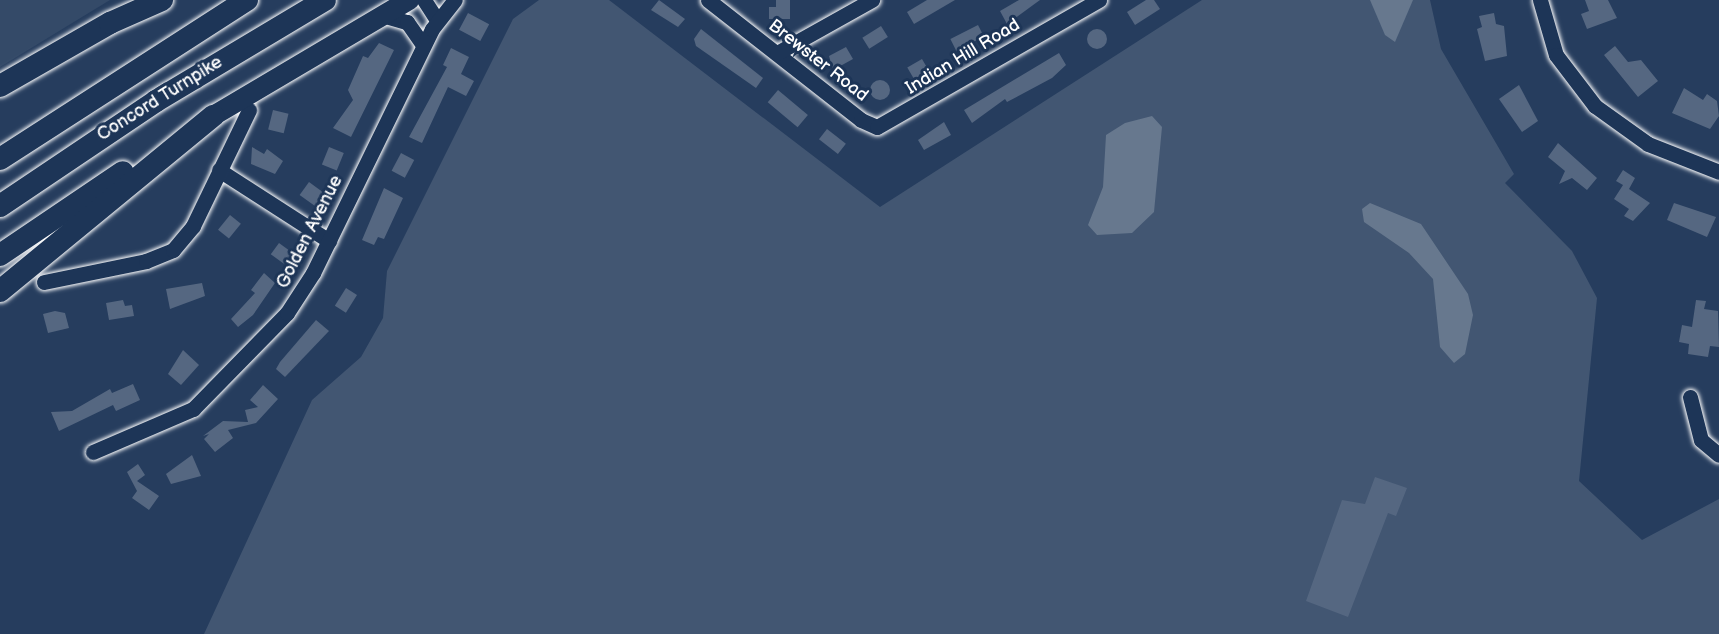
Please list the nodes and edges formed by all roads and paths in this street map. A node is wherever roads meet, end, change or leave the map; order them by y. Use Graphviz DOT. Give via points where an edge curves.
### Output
graph roads {
  1 [pos="146,0"];
  2 [pos="162,0"];
  3 [pos="247,0"];
  4 [pos="325,0"];
  5 [pos="409,0"];
  6 [pos="424,0"];
  7 [pos="455,0"];
  8 [pos="708,0"];
  9 [pos="872,0"];
  10 [pos="1099,0"];
  11 [pos="1540,0"];
  12 [pos="382,15"];
  13 [pos="437,20"];
  14 [pos="110,23"];
  15 [pos="423,45"];
  16 [pos="777,53"];
  17 [pos="0,86"];
  18 [pos="249,110"];
  19 [pos="213,116"];
  20 [pos="877,127"];
  21 [pos="0,159"];
  22 [pos="219,170"];
  23 [pos="1719,172"];
  24 [pos="0,206"];
  25 [pos="329,241"];
  26 [pos="0,255"];
  27 [pos="44,282"];
  28 [pos="0,291"];
  29 [pos="1690,397"];
  30 [pos="93,452"];
  31 [pos="1719,455"];
  1 -- 14 [label="main road"];
  2 -- 14 [label="highway"];
  3 -- 21 [label="highway"];
  4 -- 24 [label="highway, Concord Turnpike" via="183,84"];
  5 -- 12 [label="main road"];
  6 -- 13 [label="street"];
  7 -- 13 [label="street"];
  8 -- 16 [label="street, Brewster Road"];
  9 -- 16 [label="street"];
  10 -- 20 [label="street, Indian Hill Road"];
  11 -- 23 [label="street" via="1556,55 1595,106 1648,144"];
  12 -- 15 [label="street" via="403,19"];
  12 -- 19 [label="main road"];
  13 -- 15 [label="street, Golden Avenue"];
  14 -- 17 [label="highway"];
  15 -- 25 [label="street, Golden Avenue"];
  16 -- 20 [label="street, Brewster Road"];
  18 -- 22 [label="street"];
  19 -- 26 [label="highway"];
  19 -- 28 [label="highway"];
  22 -- 25 [label="street"];
  22 -- 27 [label="street" via="186,237 163,255"];
  25 -- 30 [label="street, Golden Avenue" via="294,304 200,404"];
  29 -- 31 [label="street" via="1701,440"];
}
